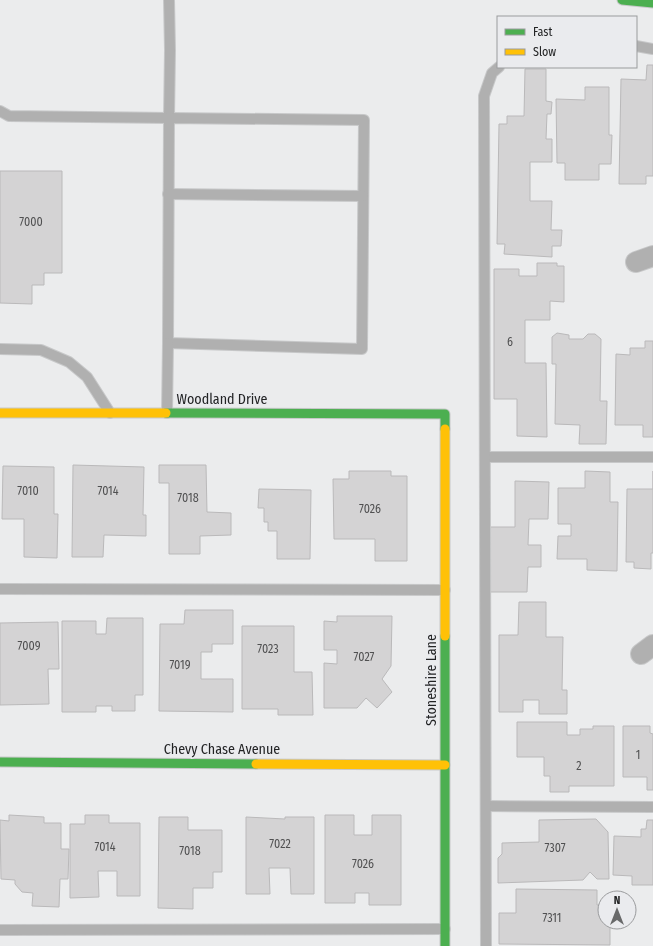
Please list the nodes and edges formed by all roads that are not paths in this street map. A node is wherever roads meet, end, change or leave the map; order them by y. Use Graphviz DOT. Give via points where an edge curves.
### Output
graph roads {
  1 [pos="169,0"];
  2 [pos="622,0"];
  3 [pos="653,3"];
  4 [pos="637,46"];
  5 [pos="653,49"];
  6 [pos="498,68"];
  7 [pos="0,111"];
  8 [pos="168,118"];
  9 [pos="168,194"];
  10 [pos="363,196"];
  11 [pos="168,343"];
  12 [pos="0,349"];
  13 [pos="0,413"];
  14 [pos="110,413"];
  15 [pos="167,413"];
  16 [pos="445,414"];
  17 [pos="485,457"];
  18 [pos="653,457"];
  19 [pos="0,588"];
  20 [pos="445,590"];
  21 [pos="0,762"];
  22 [pos="445,764"];
  23 [pos="486,806"];
  24 [pos="653,807"];
  25 [pos="445,928"];
  26 [pos="0,930"];
  27 [pos="445,946"];
  28 [pos="486,946"];
  1 -- 8 [label="lane"];
  2 -- 3 [label="street"];
  4 -- 5 [label="lane"];
  6 -- 17 [label="lane" via="492,73 484,96"];
  7 -- 8 [label="lane" via="9,116"];
  8 -- 9 [label="lane"];
  8 -- 10 [label="lane" via="364,120"];
  9 -- 10 [label="lane"];
  9 -- 11 [label="lane"];
  10 -- 11 [label="lane" via="362,349"];
  11 -- 15 [label="lane"];
  12 -- 14 [label="lane" via="41,350 69,362 88,377"];
  13 -- 14 [label="street, Woodland Drive"];
  14 -- 15 [label="street, Woodland Drive"];
  15 -- 16 [label="street, Woodland Drive"];
  16 -- 20 [label="street, Stoneshire Lane"];
  17 -- 18 [label="lane"];
  17 -- 23 [label="lane"];
  19 -- 20 [label="lane"];
  20 -- 22 [label="street, Stoneshire Lane"];
  21 -- 22 [label="street, Chevy Chase Avenue"];
  22 -- 25 [label="street, Stoneshire Lane"];
  23 -- 24 [label="lane"];
  23 -- 28 [label="lane"];
  25 -- 26 [label="lane"];
  25 -- 27 [label="street, Stoneshire Lane"];
}
